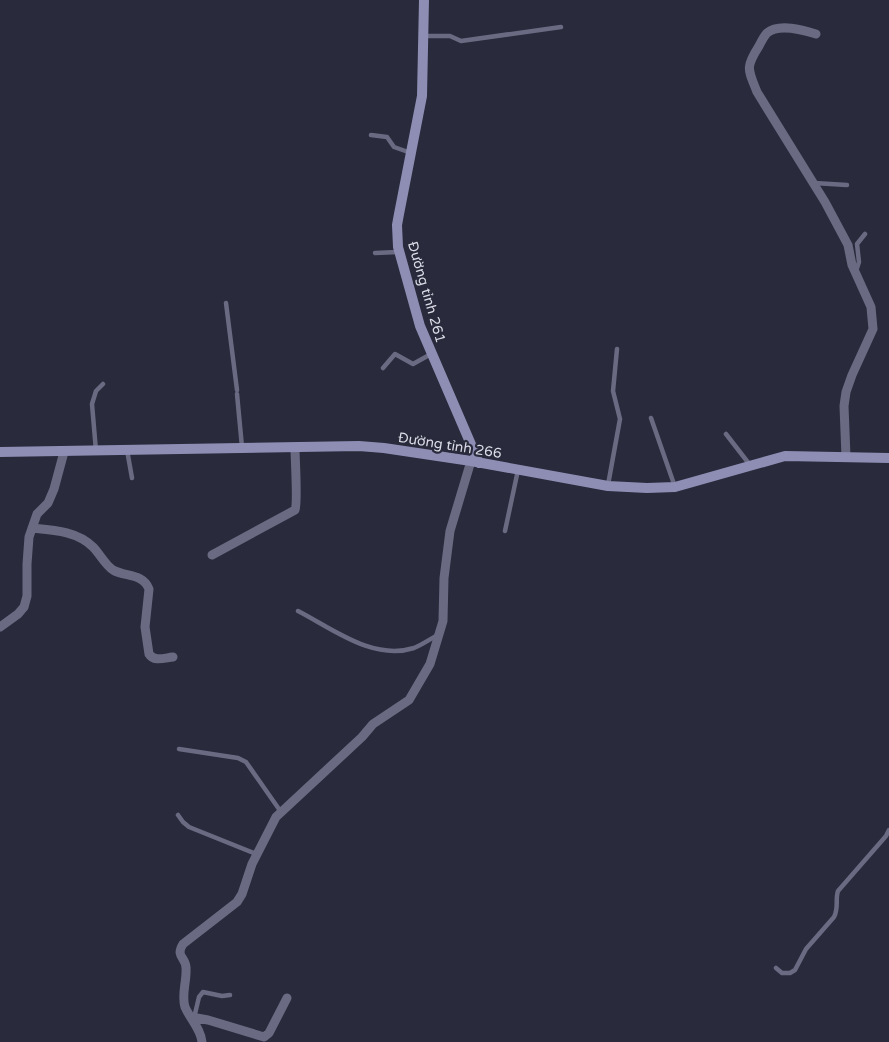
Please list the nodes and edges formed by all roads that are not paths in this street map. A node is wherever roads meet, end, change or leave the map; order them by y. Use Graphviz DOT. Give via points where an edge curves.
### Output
graph roads {
  1 [pos="424,0"];
  2 [pos="560,27"];
  3 [pos="816,34"];
  4 [pos="424,36"];
  5 [pos="371,134"];
  6 [pos="410,153"];
  7 [pos="812,183"];
  8 [pos="847,185"];
  9 [pos="865,234"];
  10 [pos="399,252"];
  11 [pos="376,253"];
  12 [pos="855,272"];
  13 [pos="226,303"];
  14 [pos="617,349"];
  15 [pos="431,354"];
  16 [pos="383,368"];
  17 [pos="103,384"];
  18 [pos="651,418"];
  19 [pos="726,434"];
  20 [pos="295,448"];
  21 [pos="242,449"];
  22 [pos="127,450"];
  23 [pos="96,451"];
  24 [pos="0,452"];
  25 [pos="64,452"];
  26 [pos="846,457"];
  27 [pos="889,458"];
  28 [pos="475,462"];
  29 [pos="750,465"];
  30 [pos="518,470"];
  31 [pos="132,478"];
  32 [pos="608,486"];
  33 [pos="675,487"];
  34 [pos="32,528"];
  35 [pos="505,531"];
  36 [pos="212,555"];
  37 [pos="298,611"];
  38 [pos="0,627"];
  39 [pos="439,634"];
  40 [pos="173,657"];
  41 [pos="179,749"];
  42 [pos="280,812"];
  43 [pos="178,815"];
  44 [pos="889,830"];
  45 [pos="256,854"];
  46 [pos="776,968"];
  47 [pos="230,995"];
  48 [pos="287,998"];
  49 [pos="193,1018"];
  50 [pos="202,1042"];
  1 -- 4 [label="main road, Đường tỉnh 261"];
  2 -- 4 [label="lane" via="461,41 450,36"];
  3 -- 7 [label="street" via="795,28 774,29 767,33 748,63 757,92"];
  4 -- 6 [label="main road, Đường tỉnh 261" via="422,96"];
  5 -- 6 [label="lane" via="387,137 394,147"];
  6 -- 10 [label="main road, Đường tỉnh 261" via="398,225"];
  7 -- 8 [label="lane"];
  7 -- 12 [label="street" via="848,245"];
  9 -- 12 [label="lane" via="857,244 859,262"];
  10 -- 11 [label="lane"];
  10 -- 15 [label="main road, Đường tỉnh 261"];
  12 -- 26 [label="street" via="871,307 873,329 846,392"];
  13 -- 21 [label="lane"];
  14 -- 32 [label="lane" via="613,391 620,419"];
  15 -- 16 [label="lane" via="413,364 395,354"];
  15 -- 28 [label="main road, Đường tỉnh 261"];
  17 -- 23 [label="lane" via="96,391 92,404"];
  18 -- 33 [label="lane"];
  19 -- 29 [label="lane"];
  20 -- 21 [label="main road, Đường tỉnh 266"];
  20 -- 28 [label="main road, Đường tỉnh 266" via="359,446"];
  20 -- 36 [label="street" via="297,504 294,510"];
  21 -- 22 [label="main road, Đường tỉnh 266"];
  22 -- 23 [label="main road, Đường tỉnh 266"];
  22 -- 31 [label="lane"];
  23 -- 25 [label="main road, Đường tỉnh 266"];
  24 -- 25 [label="main road, Đường tỉnh 266"];
  25 -- 34 [label="street" via="54,489 37,514"];
  26 -- 27 [label="main road, Đường tỉnh 266"];
  26 -- 29 [label="main road, Đường tỉnh 266" via="785,456"];
  28 -- 30 [label="main road, Đường tỉnh 266"];
  28 -- 39 [label="street" via="450,531 444,611"];
  29 -- 33 [label="main road, Đường tỉnh 266"];
  30 -- 32 [label="main road, Đường tỉnh 266"];
  30 -- 35 [label="lane"];
  32 -- 33 [label="main road, Đường tỉnh 266"];
  34 -- 38 [label="street" via="27,564 28,596 21,612"];
  34 -- 40 [label="street" via="61,531 85,540 111,569 147,584 145,627 148,654 158,659"];
  37 -- 39 [label="lane" via="357,643 382,651 415,648"];
  39 -- 42 [label="street" via="430,664 409,700 373,724"];
  41 -- 42 [label="lane" via="246,762"];
  42 -- 45 [label="street"];
  43 -- 45 [label="lane" via="189,827"];
  44 -- 46 [label="lane" via="838,891 834,917 806,948 795,970 782,974"];
  45 -- 49 [label="street" via="237,902 183,944 180,950 187,967 185,1007"];
  47 -- 49 [label="lane" via="203,992"];
  48 -- 49 [label="street" via="264,1037"];
  49 -- 50 [label="street"];
}
